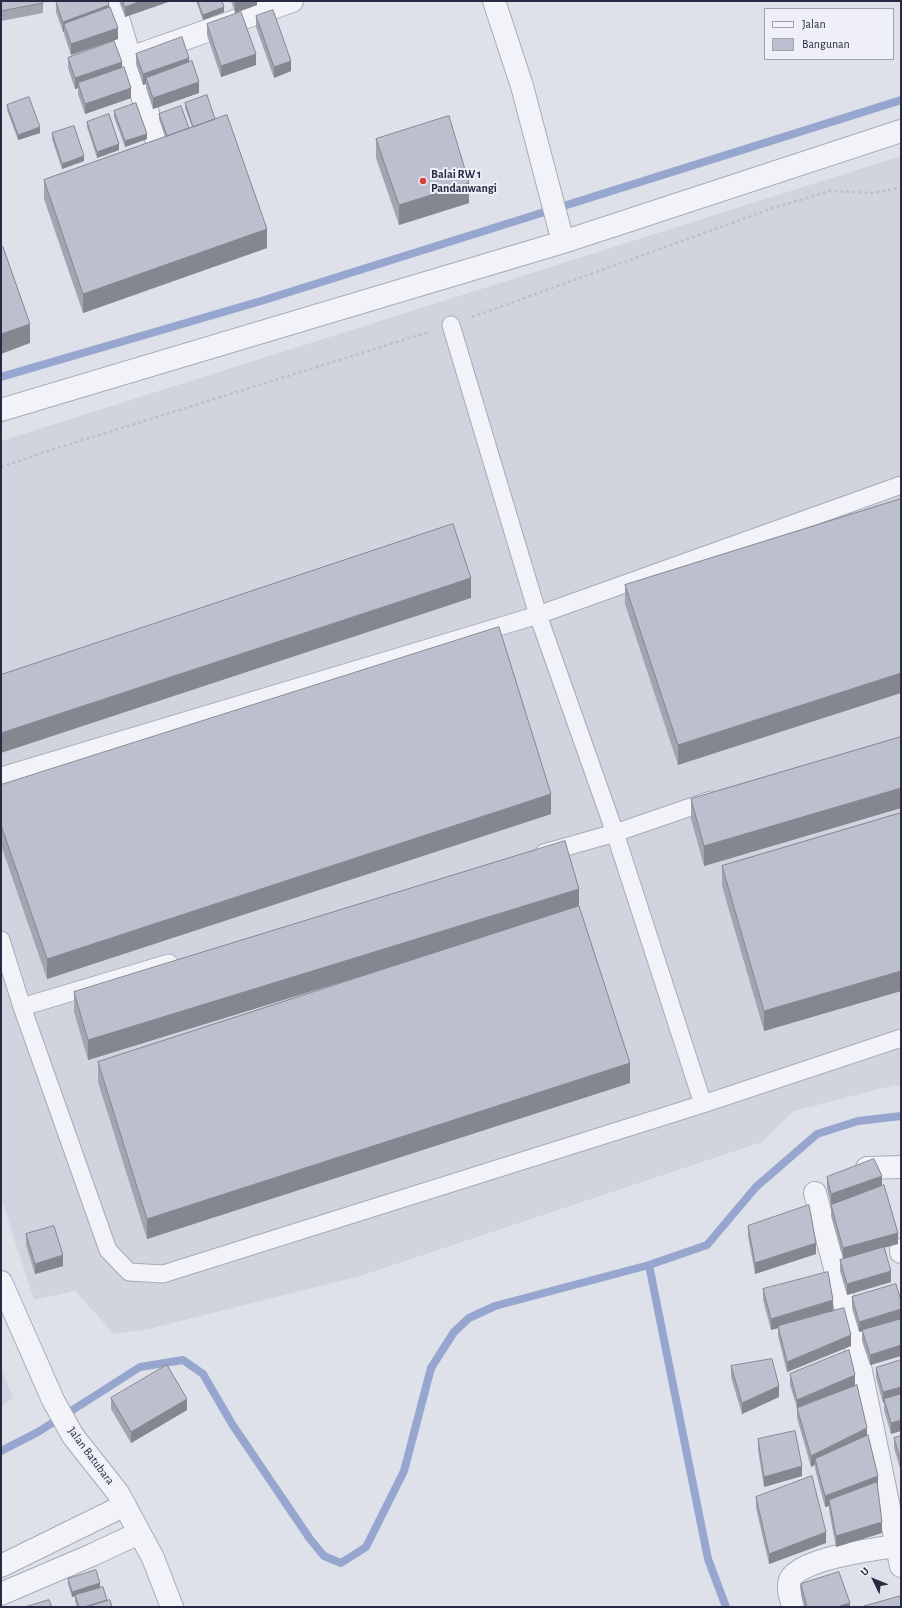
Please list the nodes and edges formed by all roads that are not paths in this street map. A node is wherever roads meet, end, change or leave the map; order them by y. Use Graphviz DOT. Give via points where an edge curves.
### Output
graph roads {
  1 [pos="113,1"];
  2 [pos="292,1"];
  3 [pos="494,1"];
  4 [pos="130,58"];
  5 [pos="901,131"];
  6 [pos="161,154"];
  7 [pos="563,242"];
  8 [pos="451,325"];
  9 [pos="1,410"];
  10 [pos="901,485"];
  11 [pos="538,615"];
  12 [pos="1,776"];
  13 [pos="728,795"];
  14 [pos="615,833"];
  15 [pos="531,857"];
  16 [pos="1,940"];
  17 [pos="182,960"];
  18 [pos="22,1007"];
  19 [pos="901,1038"];
  20 [pos="703,1104"];
  21 [pos="901,1167"];
  22 [pos="867,1168"];
  23 [pos="815,1193"];
  24 [pos="1,1282"];
  25 [pos="125,1504"];
  26 [pos="139,1533"];
  27 [pos="896,1546"];
  28 [pos="1,1566"];
  29 [pos="901,1566"];
  30 [pos="1,1594"];
  31 [pos="172,1607"];
  32 [pos="794,1607"];
  1 -- 4 [label="street"];
  2 -- 4 [label="street"];
  3 -- 7 [label="street" via="522,86"];
  4 -- 6 [label="street"];
  5 -- 7 [label="street"];
  7 -- 9 [label="street"];
  8 -- 11 [label="lane"];
  10 -- 11 [label="lane"];
  11 -- 12 [label="lane"];
  11 -- 14 [label="lane"];
  13 -- 14 [label="lane"];
  14 -- 15 [label="lane"];
  14 -- 20 [label="lane"];
  16 -- 18 [label="lane"];
  17 -- 18 [label="lane"];
  18 -- 20 [label="lane" via="108,1250 129,1272 163,1274"];
  19 -- 20 [label="lane"];
  21 -- 22 [label="street"];
  23 -- 27 [label="street" via="856,1347"];
  24 -- 25 [label="street, Jalan Batubara" via="53,1400 73,1436"];
  25 -- 26 [label="street, Jalan Batubara"];
  25 -- 28 [label="street"];
  26 -- 30 [label="street"];
  26 -- 31 [label="street, Jalan Batubara" via="153,1558"];
  27 -- 29 [label="street"];
  27 -- 32 [label="street" via="833,1556 798,1570 788,1587"];
}
